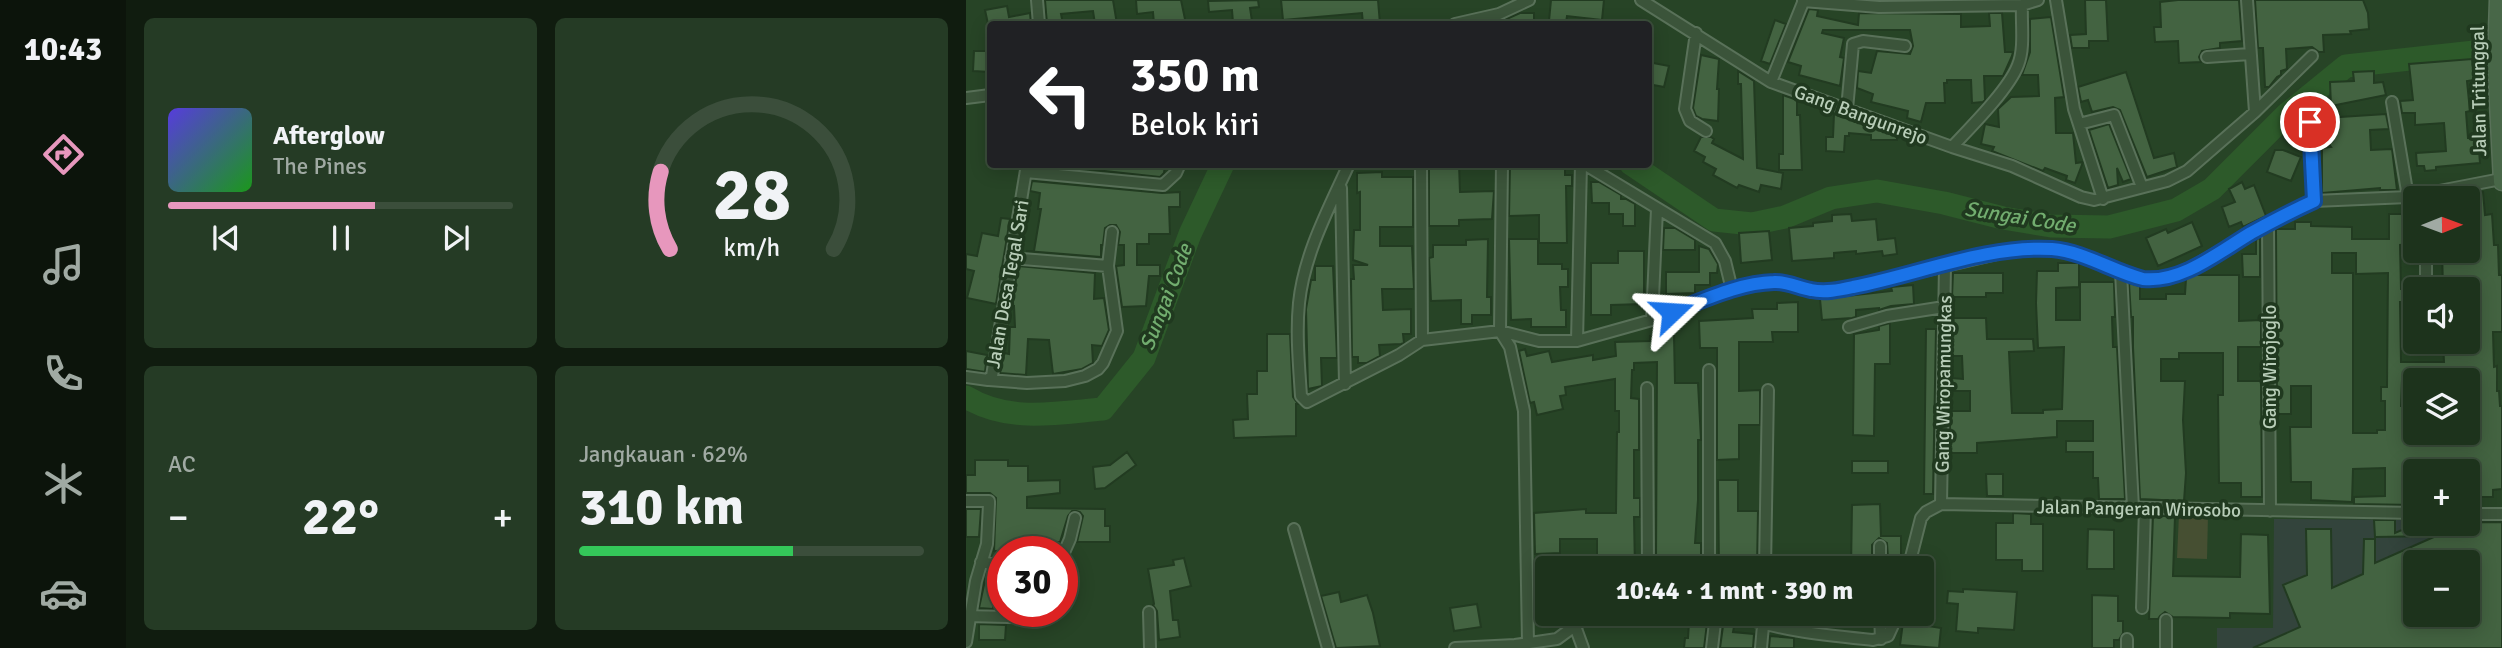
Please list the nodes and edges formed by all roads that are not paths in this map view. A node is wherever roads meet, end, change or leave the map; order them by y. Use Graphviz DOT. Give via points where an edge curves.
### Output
graph roads {
  1 [pos="1037,0"];
  2 [pos="1529,0"];
  3 [pos="1641,0"];
  4 [pos="2038,0"];
  5 [pos="2056,0"];
  6 [pos="2247,0"];
  7 [pos="2498,0"];
  8 [pos="1804,1"];
  9 [pos="1962,2"];
  10 [pos="2022,5"];
  11 [pos="1040,21"];
  12 [pos="1468,21"];
  13 [pos="1696,33"];
  14 [pos="1905,46"];
  15 [pos="2250,54"];
  16 [pos="2312,56"];
  17 [pos="2207,57"];
  18 [pos="1771,82"];
  19 [pos="987,95"];
  20 [pos="966,98"];
  21 [pos="2392,102"];
  22 [pos="1847,109"];
  23 [pos="2255,113"];
  24 [pos="2310,122"];
  25 [pos="2079,124"];
  26 [pos="1706,131"];
  27 [pos="1952,147"];
  28 [pos="1179,168"];
  29 [pos="1347,168"];
  30 [pos="1422,168"];
  31 [pos="1502,168"];
  32 [pos="1583,168"];
  33 [pos="1590,168"];
  34 [pos="1027,169"];
  35 [pos="2502,180"];
  36 [pos="1340,183"];
  37 [pos="2406,186"];
  38 [pos="2474,186"];
  39 [pos="2142,187"];
  40 [pos="2403,197"];
  41 [pos="2103,199"];
  42 [pos="2314,201"];
  43 [pos="1657,209"];
  44 [pos="2268,223"];
  45 [pos="1112,232"];
  46 [pos="1011,258"];
  47 [pos="1108,265"];
  48 [pos="1945,265"];
  49 [pos="2121,272"];
  50 [pos="1732,290"];
  51 [pos="1944,307"];
  52 [pos="1652,320"];
  53 [pos="1849,327"];
  54 [pos="1500,331"];
  55 [pos="1422,340"];
  56 [pos="1577,341"];
  57 [pos="1709,370"];
  58 [pos="966,377"];
  59 [pos="989,380"];
  60 [pos="1345,384"];
  61 [pos="1647,388"];
  62 [pos="1768,390"];
  63 [pos="966,501"];
  64 [pos="1941,504"];
  65 [pos="2139,508"];
  66 [pos="2270,511"];
  67 [pos="2403,513"];
  68 [pos="2480,514"];
  69 [pos="2502,514"];
  70 [pos="1074,518"];
  71 [pos="1294,529"];
  72 [pos="1071,536"];
  73 [pos="1880,547"];
  74 [pos="1648,556"];
  75 [pos="1709,556"];
  76 [pos="1765,556"];
  77 [pos="1880,556"];
  78 [pos="1911,556"];
  79 [pos="981,562"];
  80 [pos="987,563"];
  81 [pos="2142,608"];
  82 [pos="1150,612"];
  83 [pos="967,616"];
  84 [pos="987,617"];
  85 [pos="2166,620"];
  86 [pos="1575,626"];
  87 [pos="1715,626"];
  88 [pos="1763,626"];
  89 [pos="1786,626"];
  90 [pos="1882,626"];
  91 [pos="1891,626"];
  92 [pos="1884,637"];
  93 [pos="966,642"];
  94 [pos="1528,643"];
  95 [pos="1515,646"];
  96 [pos="1150,648"];
  97 [pos="1328,648"];
  98 [pos="1455,648"];
  99 [pos="1583,648"];
  100 [pos="1712,648"];
  101 [pos="1761,648"];
  102 [pos="1889,648"];
  103 [pos="2166,648"];
  1 -- 11 [label="street"];
  2 -- 12 [label="street"];
  3 -- 13 [label="street, Gang Bangunrejo"];
  4 -- 10 [label="street"];
  5 -- 25 [label="street"];
  6 -- 15 [label="street"];
  7 -- 35 [label="main road, Jalan Tritunggal"];
  8 -- 9 [label="street" via="1879,7"];
  8 -- 18 [label="street"];
  9 -- 10 [label="street"];
  10 -- 27 [label="street" via="2017,68"];
  13 -- 18 [label="street, Gang Bangunrejo"];
  13 -- 26 [label="street" via="1685,109 1690,121"];
  14 -- 22 [label="street" via="1853,44"];
  15 -- 17 [label="street"];
  15 -- 23 [label="street"];
  16 -- 23 [label="street"];
  18 -- 22 [label="street, Gang Bangunrejo"];
  19 -- 20 [label="street"];
  21 -- 37 [label="street"];
  22 -- 27 [label="street, Gang Bangunrejo"];
  23 -- 39 [label="street" via="2187,171"];
  24 -- 42 [label="street"];
  25 -- 39 [label="street" via="2115,115"];
  25 -- 41 [label="street"];
  27 -- 41 [label="street, Gang Bangunrejo" via="2012,166 2081,197"];
  28 -- 34 [label="street" via="1163,186"];
  29 -- 36 [label="street"];
  30 -- 55 [label="street"];
  31 -- 54 [label="street"];
  32 -- 56 [label="street"];
  33 -- 43 [label="street"];
  34 -- 46 [label="street, Jalan Desa Tegal Sari"];
  35 -- 38 [label="street"];
  36 -- 60 [label="street"];
  36 -- 60 [label="street" via="1312,250 1299,304 1301,396 1309,402"];
  39 -- 41 [label="street"];
  40 -- 42 [label="street"];
  42 -- 44 [label="street"];
  43 -- 50 [label="street" via="1718,246"];
  43 -- 52 [label="street"];
  44 -- 49 [label="street" via="2175,275 2149,280"];
  44 -- 66 [label="street, Gang Wirojoglo"];
  45 -- 47 [label="street"];
  46 -- 47 [label="street"];
  46 -- 59 [label="street, Jalan Desa Tegal Sari"];
  47 -- 59 [label="street" via="1117,331 1098,369 1065,381"];
  48 -- 49 [label="street" via="2010,251 2049,249 2081,254"];
  48 -- 50 [label="street" via="1827,291 1776,282"];
  48 -- 51 [label="street, Gang Wiropamungkas"];
  49 -- 65 [label="street"];
  50 -- 52 [label="street"];
  51 -- 53 [label="street"];
  51 -- 64 [label="street, Gang Wiropamungkas"];
  52 -- 56 [label="street"];
  54 -- 55 [label="street"];
  54 -- 56 [label="street" via="1539,341"];
  54 -- 94 [label="street" via="1510,347 1524,411"];
  55 -- 60 [label="street"];
  57 -- 75 [label="street"];
  58 -- 59 [label="street, Jalan Desa Tegal Sari"];
  61 -- 74 [label="street"];
  62 -- 76 [label="street"];
  63 -- 79 [label="street" via="989,502 988,538"];
  64 -- 65 [label="street, Jalan Pangeran Wirosobo"];
  64 -- 78 [label="street" via="1921,518"];
  65 -- 66 [label="street, Jalan Pangeran Wirosobo"];
  65 -- 81 [label="street"];
  66 -- 67 [label="street, Jalan Pangeran Wirosobo"];
  68 -- 69 [label="street"];
  70 -- 72 [label="street"];
  71 -- 97 [label="street"];
  73 -- 77 [label="street"];
  79 -- 80 [label="street"];
  79 -- 83 [label="street"];
  82 -- 96 [label="street"];
  83 -- 84 [label="street"];
  83 -- 93 [label="street"];
  85 -- 103 [label="street"];
  86 -- 94 [label="street" via="1558,639"];
  86 -- 99 [label="street"];
  87 -- 100 [label="street"];
  88 -- 101 [label="street"];
  89 -- 92 [label="street" via="1817,634"];
  90 -- 92 [label="street"];
  91 -- 92 [label="street"];
  92 -- 102 [label="street"];
  94 -- 95 [label="street"];
  95 -- 98 [label="street"];
}
